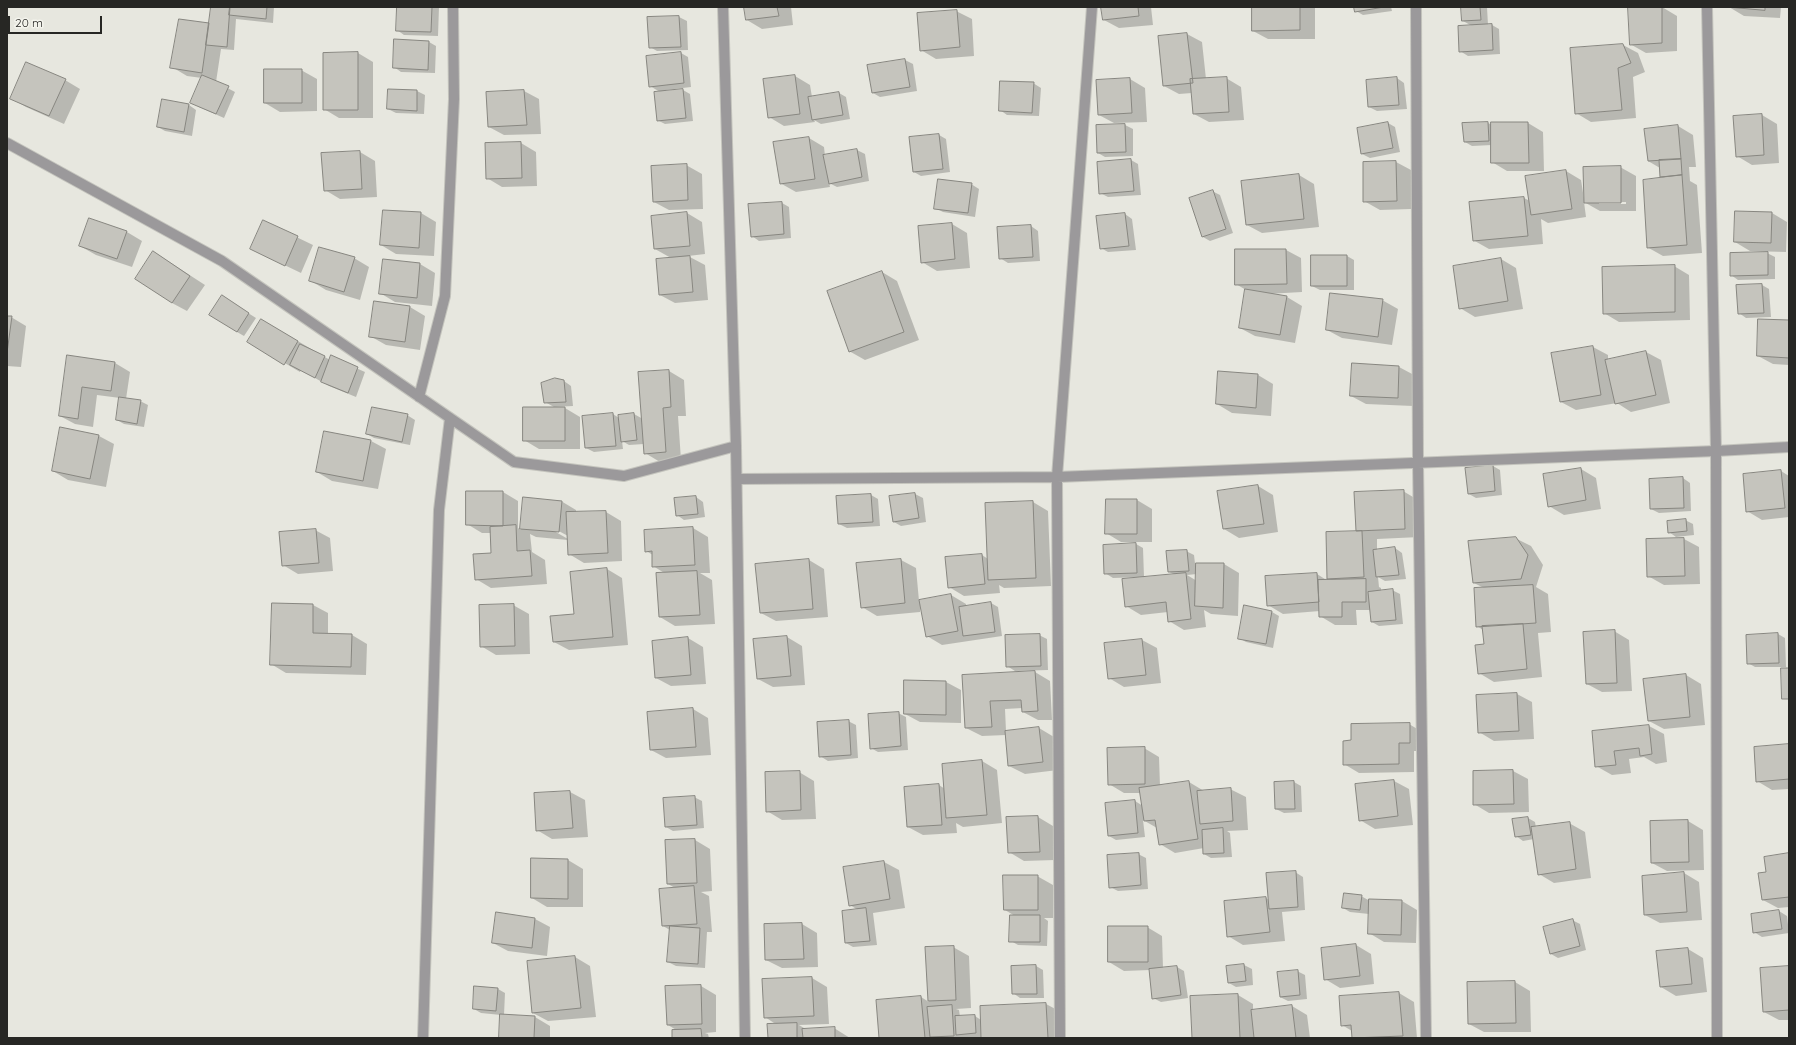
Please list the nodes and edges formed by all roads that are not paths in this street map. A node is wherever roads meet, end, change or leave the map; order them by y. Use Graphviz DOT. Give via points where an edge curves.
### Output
graph roads {
  1 [pos="453,7"];
  2 [pos="724,7"];
  3 [pos="1092,7"];
  4 [pos="1416,7"];
  5 [pos="1707,7"];
  6 [pos="7,143"];
  7 [pos="419,397"];
  8 [pos="450,418"];
  9 [pos="736,446"];
  10 [pos="1789,447"];
  11 [pos="1716,451"];
  12 [pos="1418,462"];
  13 [pos="1057,477"];
  14 [pos="737,479"];
  15 [pos="423,1038"];
  16 [pos="745,1038"];
  17 [pos="1060,1038"];
  18 [pos="1426,1038"];
  19 [pos="1717,1038"];
  1 -- 7 [label="street" via="454,99 445,296"];
  2 -- 9 [label="street"];
  3 -- 13 [label="street"];
  4 -- 12 [label="street"];
  5 -- 11 [label="street"];
  6 -- 7 [label="street" via="222,261"];
  7 -- 8 [label="street"];
  8 -- 9 [label="street" via="514,462 624,476"];
  8 -- 15 [label="street" via="438,510"];
  9 -- 14 [label="street"];
  10 -- 11 [label="street"];
  11 -- 12 [label="street"];
  11 -- 19 [label="street"];
  12 -- 13 [label="street"];
  12 -- 18 [label="street"];
  13 -- 14 [label="street"];
  13 -- 17 [label="street"];
  14 -- 16 [label="street"];
}
